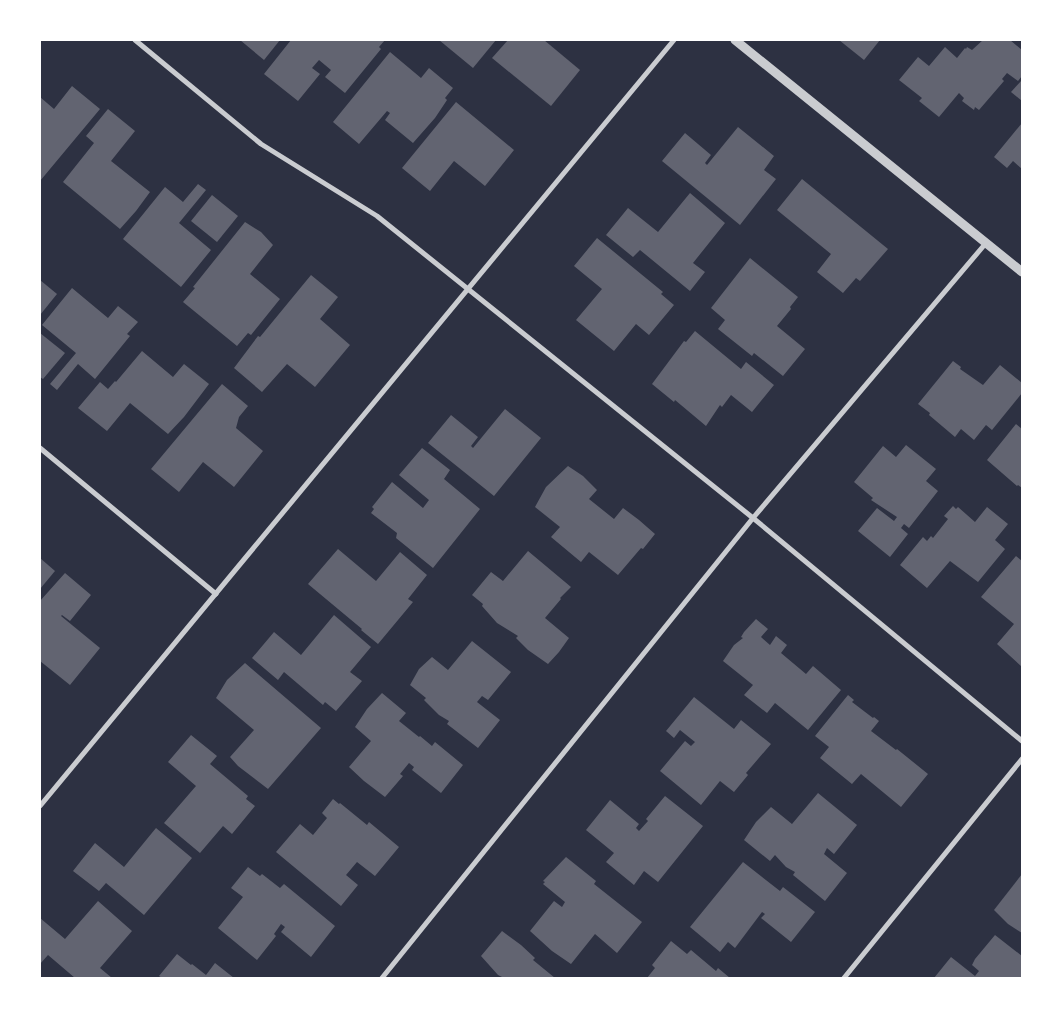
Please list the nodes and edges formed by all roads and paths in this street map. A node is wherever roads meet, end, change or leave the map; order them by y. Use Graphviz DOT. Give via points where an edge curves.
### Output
graph roads {
  1 [pos="135,40"];
  2 [pos="674,40"];
  3 [pos="735,40"];
  4 [pos="986,243"];
  5 [pos="1022,272"];
  6 [pos="468,290"];
  7 [pos="40,448"];
  8 [pos="753,518"];
  9 [pos="216,594"];
  10 [pos="1022,742"];
  11 [pos="1022,759"];
  12 [pos="40,806"];
  13 [pos="382,978"];
  14 [pos="844,978"];
  1 -- 6 [label="street" via="261,144 377,216"];
  2 -- 6 [label="street"];
  3 -- 4 [label="street"];
  4 -- 5 [label="street"];
  4 -- 8 [label="street"];
  6 -- 8 [label="street"];
  6 -- 9 [label="street"];
  7 -- 9 [label="street"];
  8 -- 10 [label="street"];
  8 -- 13 [label="street"];
  9 -- 12 [label="street"];
  11 -- 14 [label="street"];
}
